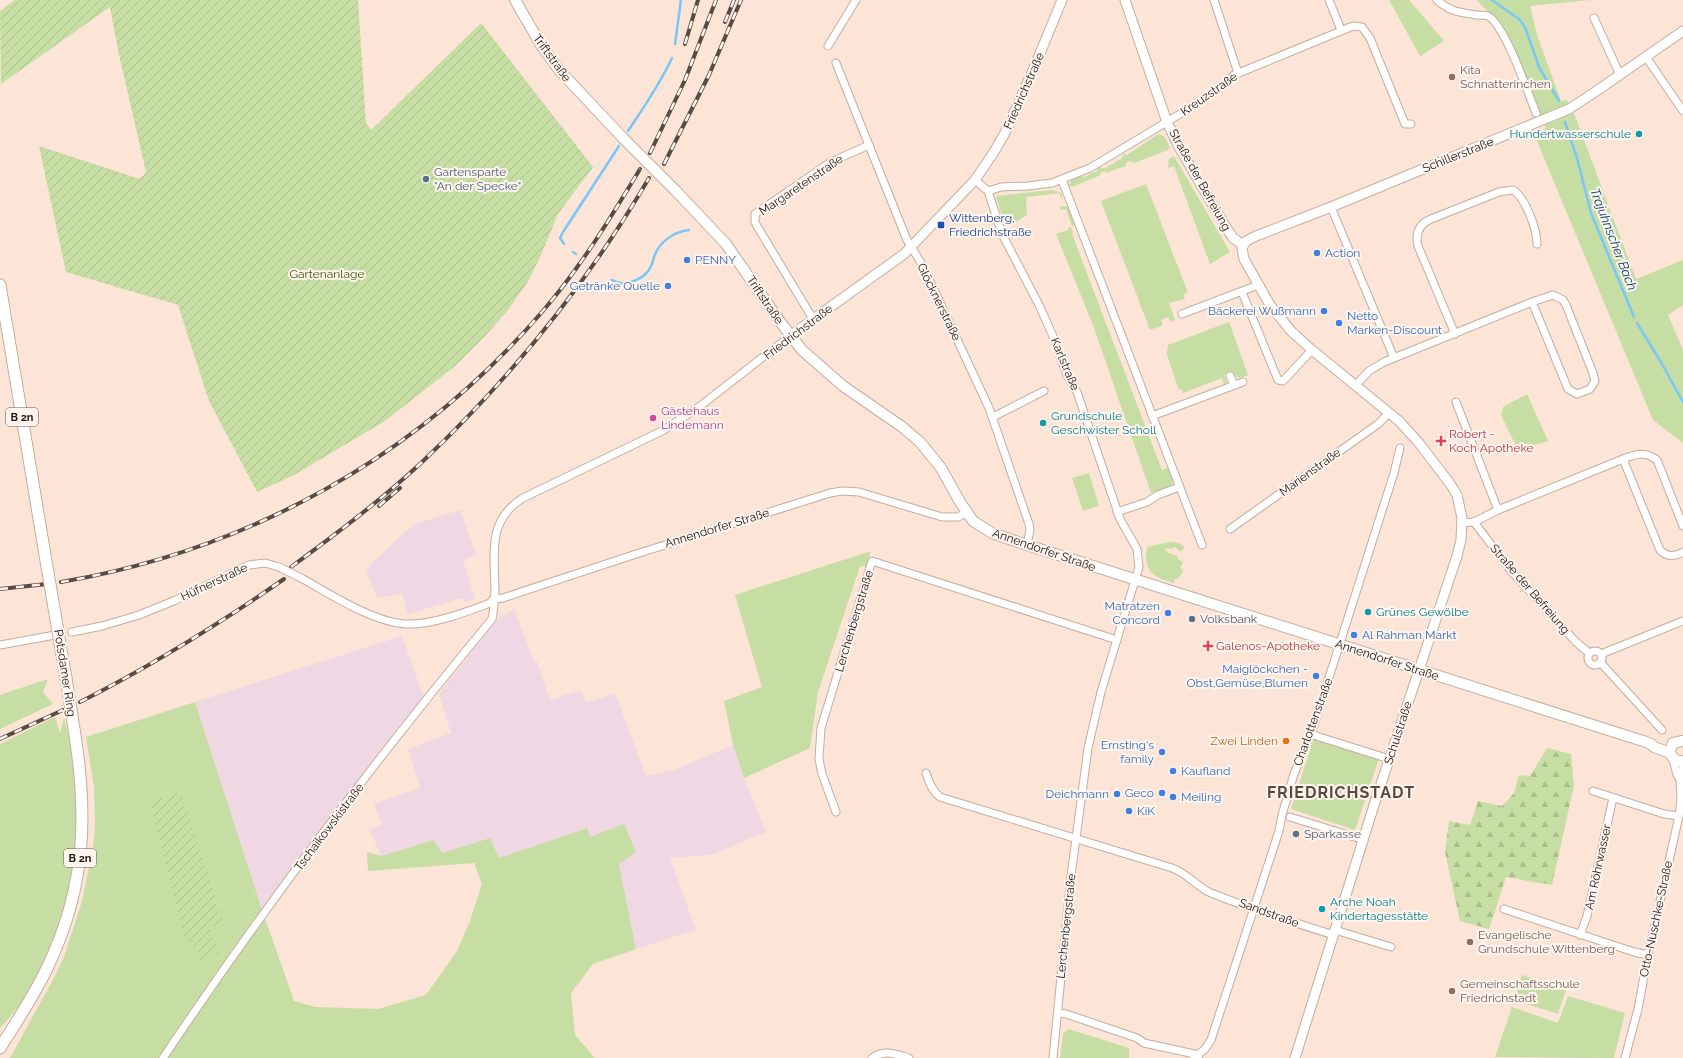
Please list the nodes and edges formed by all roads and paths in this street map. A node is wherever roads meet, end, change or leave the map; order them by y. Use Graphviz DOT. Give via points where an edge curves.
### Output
graph roads {
  1 [pos="514,0"];
  2 [pos="856,0"];
  3 [pos="1062,0"];
  4 [pos="1125,0"];
  5 [pos="1214,0"];
  6 [pos="1329,0"];
  7 [pos="1437,0"];
  8 [pos="1594,18"];
  9 [pos="1341,30"];
  10 [pos="1683,31"];
  11 [pos="828,46"];
  12 [pos="1646,57"];
  13 [pos="836,63"];
  14 [pos="1238,73"];
  15 [pos="1620,75"];
  16 [pos="1683,111"];
  17 [pos="1536,113"];
  18 [pos="1167,122"];
  19 [pos="1412,124"];
  20 [pos="868,145"];
  21 [pos="975,180"];
  22 [pos="1062,180"];
  23 [pos="988,191"];
  24 [pos="1331,207"];
  25 [pos="1537,244"];
  26 [pos="1243,245"];
  27 [pos="911,247"];
  28 [pos="0,284"];
  29 [pos="1258,285"];
  30 [pos="1242,292"];
  31 [pos="1532,302"];
  32 [pos="1182,314"];
  33 [pos="813,319"];
  34 [pos="1455,334"];
  35 [pos="790,336"];
  36 [pos="1312,350"];
  37 [pos="1394,358"];
  38 [pos="1230,376"];
  39 [pos="1243,382"];
  40 [pos="1234,386"];
  41 [pos="1356,386"];
  42 [pos="1044,391"];
  43 [pos="1456,402"];
  44 [pos="1390,413"];
  45 [pos="993,416"];
  46 [pos="1152,416"];
  47 [pos="1400,448"];
  48 [pos="1623,459"];
  49 [pos="1180,486"];
  50 [pos="1498,510"];
  51 [pos="1117,512"];
  52 [pos="966,513"];
  53 [pos="1474,522"];
  54 [pos="1462,523"];
  55 [pos="1683,526"];
  56 [pos="1230,529"];
  57 [pos="1027,545"];
  58 [pos="1202,545"];
  59 [pos="1683,552"];
  60 [pos="1136,580"];
  61 [pos="494,599"];
  62 [pos="351,605"];
  63 [pos="1683,621"];
  64 [pos="72,632"];
  65 [pos="55,635"];
  66 [pos="1116,640"];
  67 [pos="0,645"];
  68 [pos="1340,645"];
  69 [pos="1589,653"];
  70 [pos="1601,658"];
  71 [pos="1418,670"];
  72 [pos="1662,730"];
  73 [pos="1310,734"];
  74 [pos="1678,750"];
  75 [pos="1383,757"];
  76 [pos="926,773"];
  77 [pos="1680,779"];
  78 [pos="1593,791"];
  79 [pos="1614,798"];
  80 [pos="836,812"];
  81 [pos="1679,816"];
  82 [pos="1290,817"];
  83 [pos="1076,838"];
  84 [pos="1364,840"];
  85 [pos="1255,909"];
  86 [pos="1504,910"];
  87 [pos="1334,932"];
  88 [pos="1580,935"];
  89 [pos="1391,947"];
  90 [pos="1648,955"];
  91 [pos="1058,1013"];
  92 [pos="0,1048"];
  93 [pos="1196,1056"];
  94 [pos="163,1058"];
  95 [pos="872,1058"];
  96 [pos="909,1058"];
  97 [pos="1053,1058"];
  98 [pos="1296,1058"];
  99 [pos="1625,1058"];
  1 -- 35 [label="main road, Triftstraße, bridge" via="560,71 726,244"];
  2 -- 11 [label="street"];
  3 -- 21 [label="street, Friedrichstraße" via="1005,134"];
  4 -- 18 [label="street, Straße der Befreiung"];
  5 -- 14 [label="street"];
  6 -- 9 [label="street"];
  7 -- 17 [label="street" via="1456,13 1488,16 1497,25"];
  8 -- 15 [label="street"];
  9 -- 14 [label="street, Kreuzstraße"];
  9 -- 19 [label="street, Kreuzstraße" via="1354,26 1362,27 1366,31 1405,124"];
  10 -- 12 [label="street, Schillerstraße"];
  12 -- 15 [label="street, Schillerstraße"];
  12 -- 16 [label="street"];
  13 -- 20 [label="street, Glöcknerstraße"];
  14 -- 18 [label="street, Kreuzstraße"];
  15 -- 24 [label="street, Schillerstraße" via="1560,113"];
  18 -- 22 [label="street, Kreuzstraße" via="1101,163"];
  18 -- 26 [label="street, Straße der Befreiung" via="1223,223 1233,238"];
  20 -- 27 [label="street, Glöcknerstraße"];
  20 -- 33 [label="street, Margaretenstraße" via="831,162 756,214 757,226"];
  21 -- 23 [label="street"];
  21 -- 27 [label="street, Friedrichstraße"];
  22 -- 23 [label="street, Kreuzstraße" via="1001,187"];
  22 -- 46 [label="street"];
  23 -- 51 [label="street, Karlstraße" via="1002,234 1046,321 1067,375 1077,392"];
  24 -- 26 [label="street, Schillerstraße" via="1256,236"];
  24 -- 37 [label="street"];
  25 -- 34 [label="street" via="1537,234 1522,199 1513,190 1499,192 1423,224 1418,230 1417,242"];
  26 -- 29 [label="street" via="1242,254"];
  27 -- 33 [label="street, Friedrichstraße"];
  27 -- 45 [label="street, Glöcknerstraße" via="923,266"];
  28 -- 92 [label="main road, Potsdamer Ring / B 2n, bridge" via="66,678 81,776 83,812 81,856 66,921 49,966"];
  29 -- 30 [label="street"];
  29 -- 36 [label="street" via="1282,321"];
  30 -- 32 [label="street"];
  30 -- 36 [label="street" via="1278,380 1283,381"];
  31 -- 31 [label="street" via="1568,389 1577,394 1590,390 1595,381 1593,373 1563,300 1553,295"];
  31 -- 34 [label="street"];
  33 -- 35 [label="street, Friedrichstraße"];
  34 -- 37 [label="street"];
  35 -- 52 [label="main road, Triftstraße" via="843,386 920,442 941,468"];
  35 -- 61 [label="street, Friedrichstraße" via="699,407 664,430 517,502 506,512 496,533"];
  36 -- 41 [label="street"];
  37 -- 41 [label="street" via="1374,368"];
  38 -- 40 [label="street"];
  39 -- 40 [label="street"];
  40 -- 46 [label="street"];
  41 -- 44 [label="street"];
  42 -- 45 [label="street"];
  43 -- 50 [label="street"];
  44 -- 54 [label="street" via="1413,435 1451,484 1460,504"];
  44 -- 56 [label="street, Marienstraße"];
  45 -- 57 [label="street, Glöcknerstraße" via="1029,524"];
  46 -- 49 [label="street"];
  47 -- 68 [label="street, Charlottenstraße"];
  48 -- 50 [label="street"];
  48 -- 55 [label="street" via="1644,454 1657,460"];
  48 -- 59 [label="street" via="1660,550 1663,554 1674,556"];
  49 -- 51 [label="street" via="1147,502"];
  49 -- 58 [label="street"];
  50 -- 53 [label="street"];
  51 -- 60 [label="street, Karlstraße" via="1138,555"];
  52 -- 57 [label="main road, Annendorfer Straße" via="986,530"];
  52 -- 61 [label="street, Annendorfer Straße" via="958,517 942,517 846,490"];
  53 -- 54 [label="street"];
  53 -- 69 [label="street, Straße der Befreiung" via="1512,572"];
  54 -- 71 [label="street, Schulstraße" via="1460,546"];
  57 -- 60 [label="main road, Annendorfer Straße"];
  60 -- 66 [label="street, Lerchenbergstraße"];
  60 -- 68 [label="main road, Annendorfer Straße"];
  61 -- 62 [label="street, Annendorfer Straße" via="490,603 460,613 413,624 385,620"];
  61 -- 94 [label="street, Tschaikowskistraße" via="492,619 412,718 296,870 215,980"];
  62 -- 64 [label="street, Hüfnerstraße, bridge" via="301,578 265,563 249,565 139,615"];
  63 -- 70 [label="street"];
  65 -- 67 [label="street"];
  66 -- 80 [label="street, Lerchenbergstraße" via="872,561 821,728 821,766"];
  66 -- 83 [label="street, Lerchenbergstraße" via="1090,733"];
  68 -- 71 [label="main road, Annendorfer Straße"];
  68 -- 73 [label="street, Charlottenstraße"];
  69 -- 70 [label="street" via="1596,650"];
  69 -- 70 [label="street" via="1588,660 1591,663 1597,664"];
  70 -- 72 [label="street"];
  71 -- 74 [label="main road, Annendorfer Straße" via="1651,744 1656,742"];
  71 -- 84 [label="street, Schulstraße"];
  73 -- 75 [label="street"];
  73 -- 85 [label="street, Charlottenstraße" via="1294,774"];
  74 -- 77 [label="street, Otto-Nuschke-Straße" via="1682,775"];
  74 -- 77 [label="street, Otto-Nuschke-Straße" via="1677,775"];
  76 -- 83 [label="street" via="932,788 940,797"];
  77 -- 81 [label="street, Otto-Nuschke-Straße"];
  78 -- 79 [label="street"];
  79 -- 81 [label="street" via="1664,814"];
  79 -- 88 [label="street, Am Röhrwasser" via="1587,916"];
  81 -- 90 [label="street, Otto-Nuschke-Straße"];
  82 -- 84 [label="street"];
  83 -- 85 [label="street, Sandstraße" via="1179,870 1206,890"];
  83 -- 91 [label="street, Lerchenbergstraße"];
  84 -- 87 [label="street, Schulstraße"];
  85 -- 87 [label="street, Sandstraße"];
  85 -- 93 [label="street, Charlottenstraße" via="1211,1040"];
  86 -- 88 [label="street"];
  87 -- 89 [label="street, Sandstraße"];
  87 -- 98 [label="street, Schulstraße"];
  88 -- 90 [label="street"];
  90 -- 99 [label="street, Otto-Nuschke-Straße" via="1638,1009"];
  91 -- 93 [label="street" via="1137,1038 1144,1043"];
  91 -- 97 [label="street, Lerchenbergstraße"];
  95 -- 96 [label="street" via="887,1052"];
}
